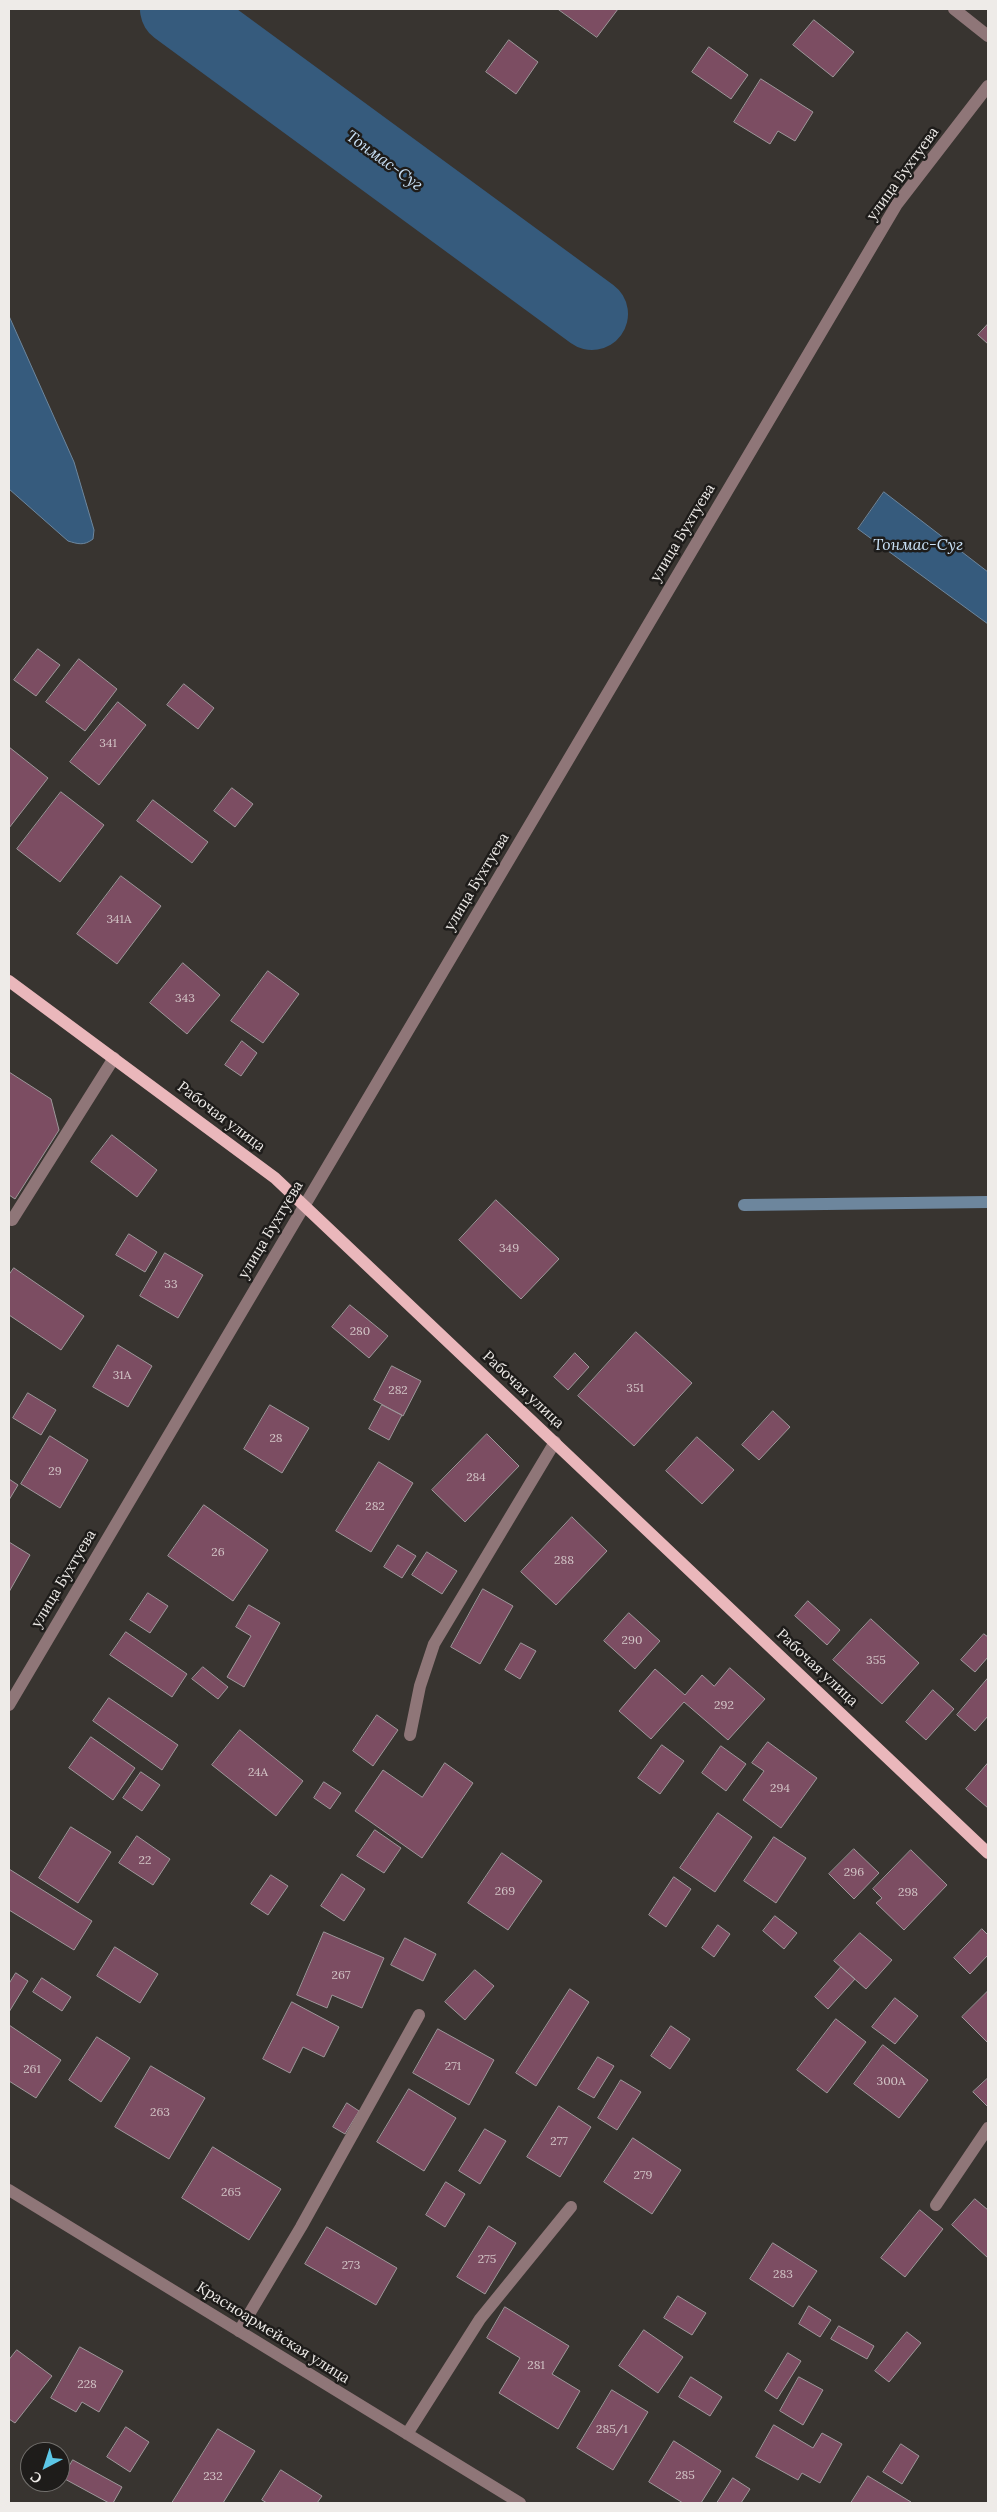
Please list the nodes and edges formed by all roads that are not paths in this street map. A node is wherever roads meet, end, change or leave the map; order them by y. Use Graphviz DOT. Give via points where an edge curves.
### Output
graph roads {
  1 [pos="954,9"];
  2 [pos="988,36"];
  3 [pos="988,86"];
  4 [pos="9,981"];
  5 [pos="114,1058"];
  6 [pos="304,1205"];
  7 [pos="9,1219"];
  8 [pos="555,1442"];
  9 [pos="9,1705"];
  10 [pos="410,1735"];
  11 [pos="988,1853"];
  12 [pos="419,2015"];
  13 [pos="988,2128"];
  14 [pos="9,2190"];
  15 [pos="936,2205"];
  16 [pos="571,2207"];
  17 [pos="239,2331"];
  18 [pos="407,2434"];
  19 [pos="520,2503"];
  1 -- 2 [label="street"];
  3 -- 6 [label="street, улица Бухтуева" via="897,204"];
  4 -- 5 [label="main road, Рабочая улица"];
  5 -- 6 [label="main road, Рабочая улица" via="275,1178"];
  5 -- 7 [label="street" via="12,1220"];
  6 -- 8 [label="main road, Рабочая улица"];
  6 -- 9 [label="street, улица Бухтуева"];
  8 -- 10 [label="street" via="434,1644 420,1686"];
  8 -- 11 [label="main road, Рабочая улица"];
  12 -- 17 [label="street"];
  13 -- 15 [label="street"];
  14 -- 17 [label="street, Красноармейская улица"];
  16 -- 18 [label="street" via="480,2319"];
  17 -- 18 [label="street, Красноармейская улица"];
  18 -- 19 [label="street, Красноармейская улица"];
}
